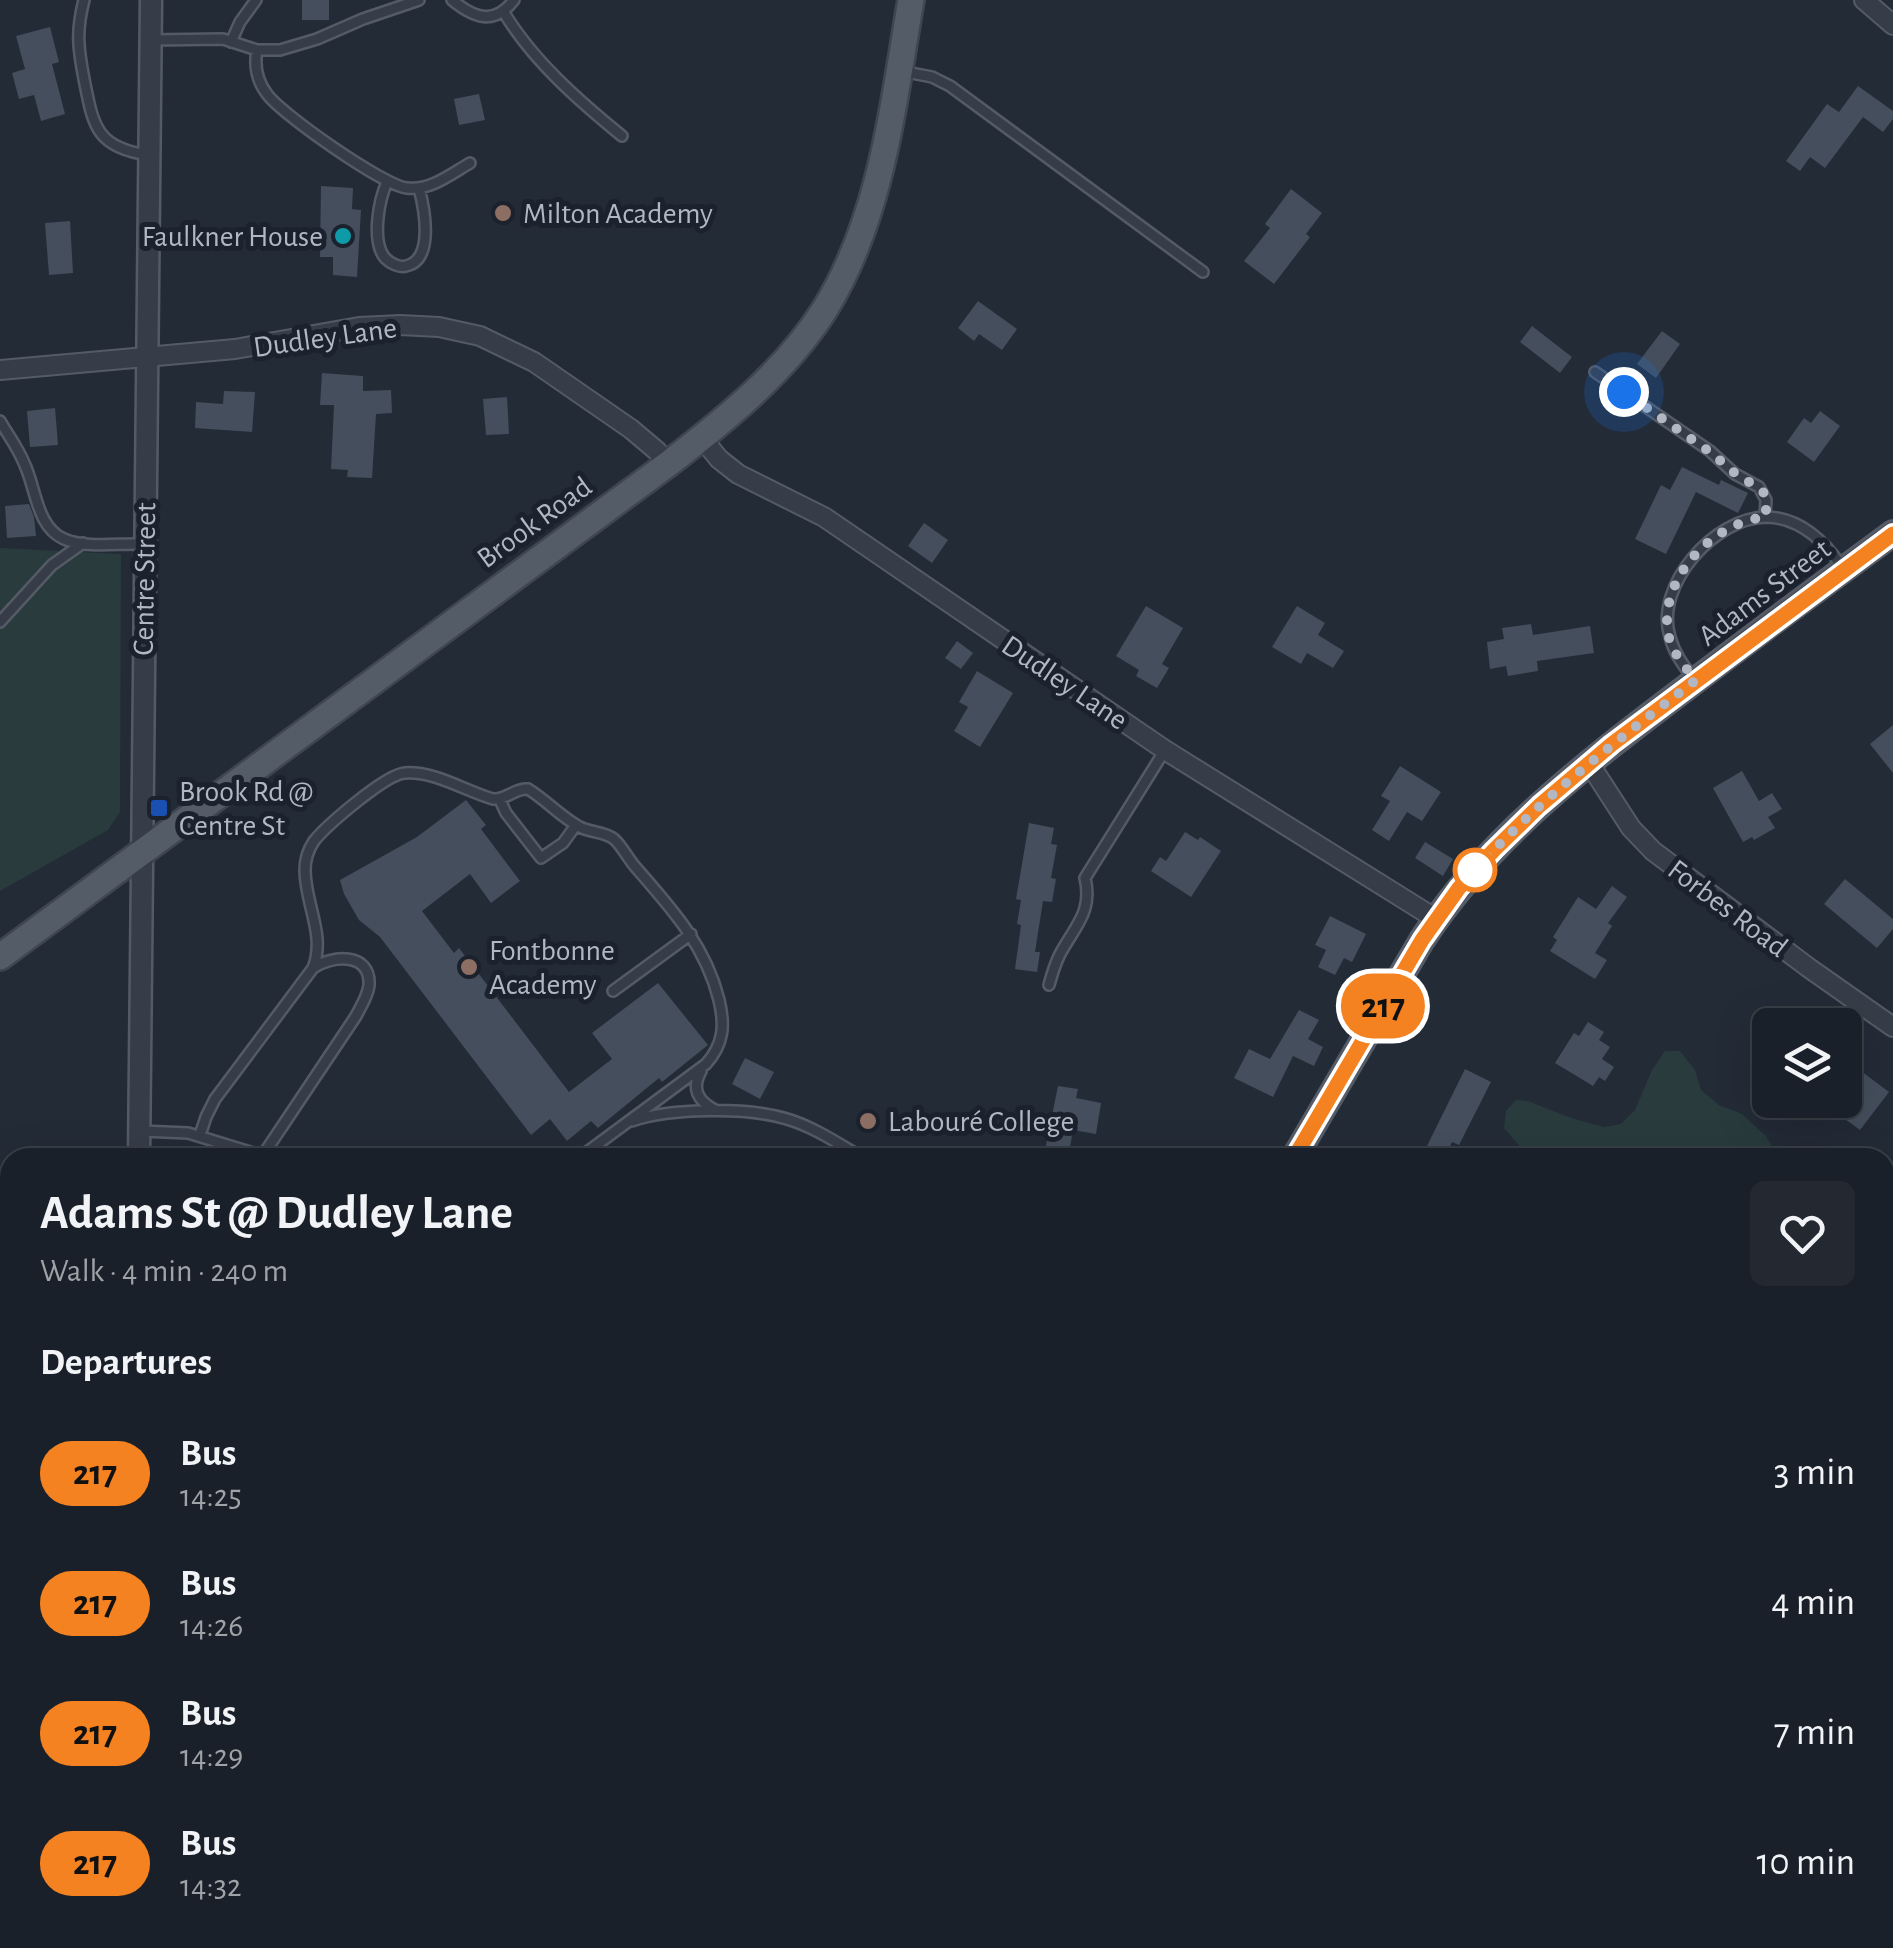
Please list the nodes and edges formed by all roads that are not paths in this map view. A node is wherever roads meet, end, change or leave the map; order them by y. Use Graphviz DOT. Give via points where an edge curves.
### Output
graph roads {
  1 [pos="84,0"];
  2 [pos="151,0"];
  3 [pos="256,0"];
  4 [pos="419,0"];
  5 [pos="452,0"];
  6 [pos="514,0"];
  7 [pos="911,0"];
  8 [pos="1864,0"];
  9 [pos="503,12"];
  10 [pos="1893,24"];
  11 [pos="150,40"];
  12 [pos="232,42"];
  13 [pos="257,50"];
  14 [pos="898,70"];
  15 [pos="622,136"];
  16 [pos="149,155"];
  17 [pos="470,163"];
  18 [pos="386,182"];
  19 [pos="419,188"];
  20 [pos="1203,272"];
  21 [pos="147,355"];
  22 [pos="0,370"];
  23 [pos="1596,372"];
  24 [pos="0,421"];
  25 [pos="702,438"];
  26 [pos="668,464"];
  27 [pos="1766,517"];
  28 [pos="1893,534"];
  29 [pos="82,543"];
  30 [pos="144,544"];
  31 [pos="1844,570"];
  32 [pos="0,622"];
  33 [pos="1696,680"];
  34 [pos="1165,750"];
  35 [pos="1589,763"];
  36 [pos="500,800"];
  37 [pos="576,825"];
  38 [pos="141,851"];
  39 [pos="1436,919"];
  40 [pos="691,934"];
  41 [pos="0,957"];
  42 [pos="313,968"];
  43 [pos="1048,985"];
  44 [pos="613,991"];
  45 [pos="1893,1027"];
  46 [pos="706,1064"];
  47 [pos="723,1112"];
  48 [pos="625,1124"];
  49 [pos="139,1132"];
  50 [pos="200,1136"];
  51 [pos="138,1148"];
  52 [pos="240,1148"];
  53 [pos="272,1148"];
  54 [pos="593,1148"];
  55 [pos="839,1148"];
  56 [pos="1300,1148"];
  1 -- 16 [label="lane" via="76,43 90,116 119,147"];
  2 -- 11 [label="street, Centre Street"];
  3 -- 12 [label="lane"];
  4 -- 13 [label="lane" via="290,47"];
  5 -- 9 [label="lane" via="476,16"];
  6 -- 9 [label="lane"];
  7 -- 14 [label="main road, Brook Road"];
  8 -- 10 [label="street"];
  9 -- 15 [label="lane" via="571,94"];
  11 -- 12 [label="lane"];
  11 -- 16 [label="street, Centre Street"];
  12 -- 13 [label="lane"];
  13 -- 18 [label="lane" via="260,81 280,109"];
  14 -- 20 [label="lane" via="950,86"];
  14 -- 25 [label="main road, Brook Road" via="877,179 838,285 795,348"];
  16 -- 21 [label="street, Centre Street"];
  17 -- 19 [label="lane"];
  18 -- 19 [label="lane"];
  18 -- 19 [label="lane" via="378,238 383,255 400,266 416,260 424,242"];
  21 -- 22 [label="street, Dudley Lane"];
  21 -- 26 [label="street, Dudley Lane" via="235,349 370,326 461,331 534,362 632,429"];
  21 -- 30 [label="street, Centre Street"];
  23 -- 27 [label="lane" via="1759,488"];
  24 -- 29 [label="lane" via="27,468 47,526"];
  25 -- 26 [label="main road, Brook Road"];
  25 -- 34 [label="street, Dudley Lane" via="738,474 824,516"];
  26 -- 38 [label="main road, Brook Road"];
  27 -- 31 [label="lane" via="1808,532"];
  27 -- 33 [label="lane" via="1718,534 1676,583 1668,634"];
  28 -- 31 [label="main road, Adams Street"];
  29 -- 30 [label="lane"];
  29 -- 32 [label="lane"];
  30 -- 38 [label="street, Centre Street"];
  31 -- 33 [label="main road, Adams Street"];
  33 -- 35 [label="main road, Adams Street"];
  34 -- 39 [label="street, Dudley Lane"];
  34 -- 43 [label="lane" via="1085,878 1088,901"];
  35 -- 39 [label="main road, Adams Street" via="1494,850"];
  35 -- 45 [label="street, Forbes Road" via="1653,852"];
  36 -- 37 [label="lane" via="528,789"];
  36 -- 37 [label="lane" via="541,858"];
  36 -- 42 [label="lane" via="398,774 320,835 304,871 319,943"];
  37 -- 40 [label="lane" via="615,840"];
  38 -- 41 [label="main road, Brook Road"];
  38 -- 49 [label="street, Centre Street"];
  39 -- 56 [label="main road, Adams Street"];
  40 -- 44 [label="lane"];
  40 -- 46 [label="lane" via="723,1017 718,1048"];
  42 -- 50 [label="lane" via="215,1100"];
  42 -- 53 [label="lane" via="336,958 354,961 369,978 366,996"];
  46 -- 47 [label="lane" via="696,1092"];
  46 -- 48 [label="lane"];
  47 -- 48 [label="lane" via="664,1114"];
  47 -- 55 [label="lane" via="785,1118"];
  48 -- 54 [label="lane"];
  49 -- 50 [label="lane"];
  49 -- 51 [label="street, Centre Street"];
  50 -- 52 [label="lane"];
}
